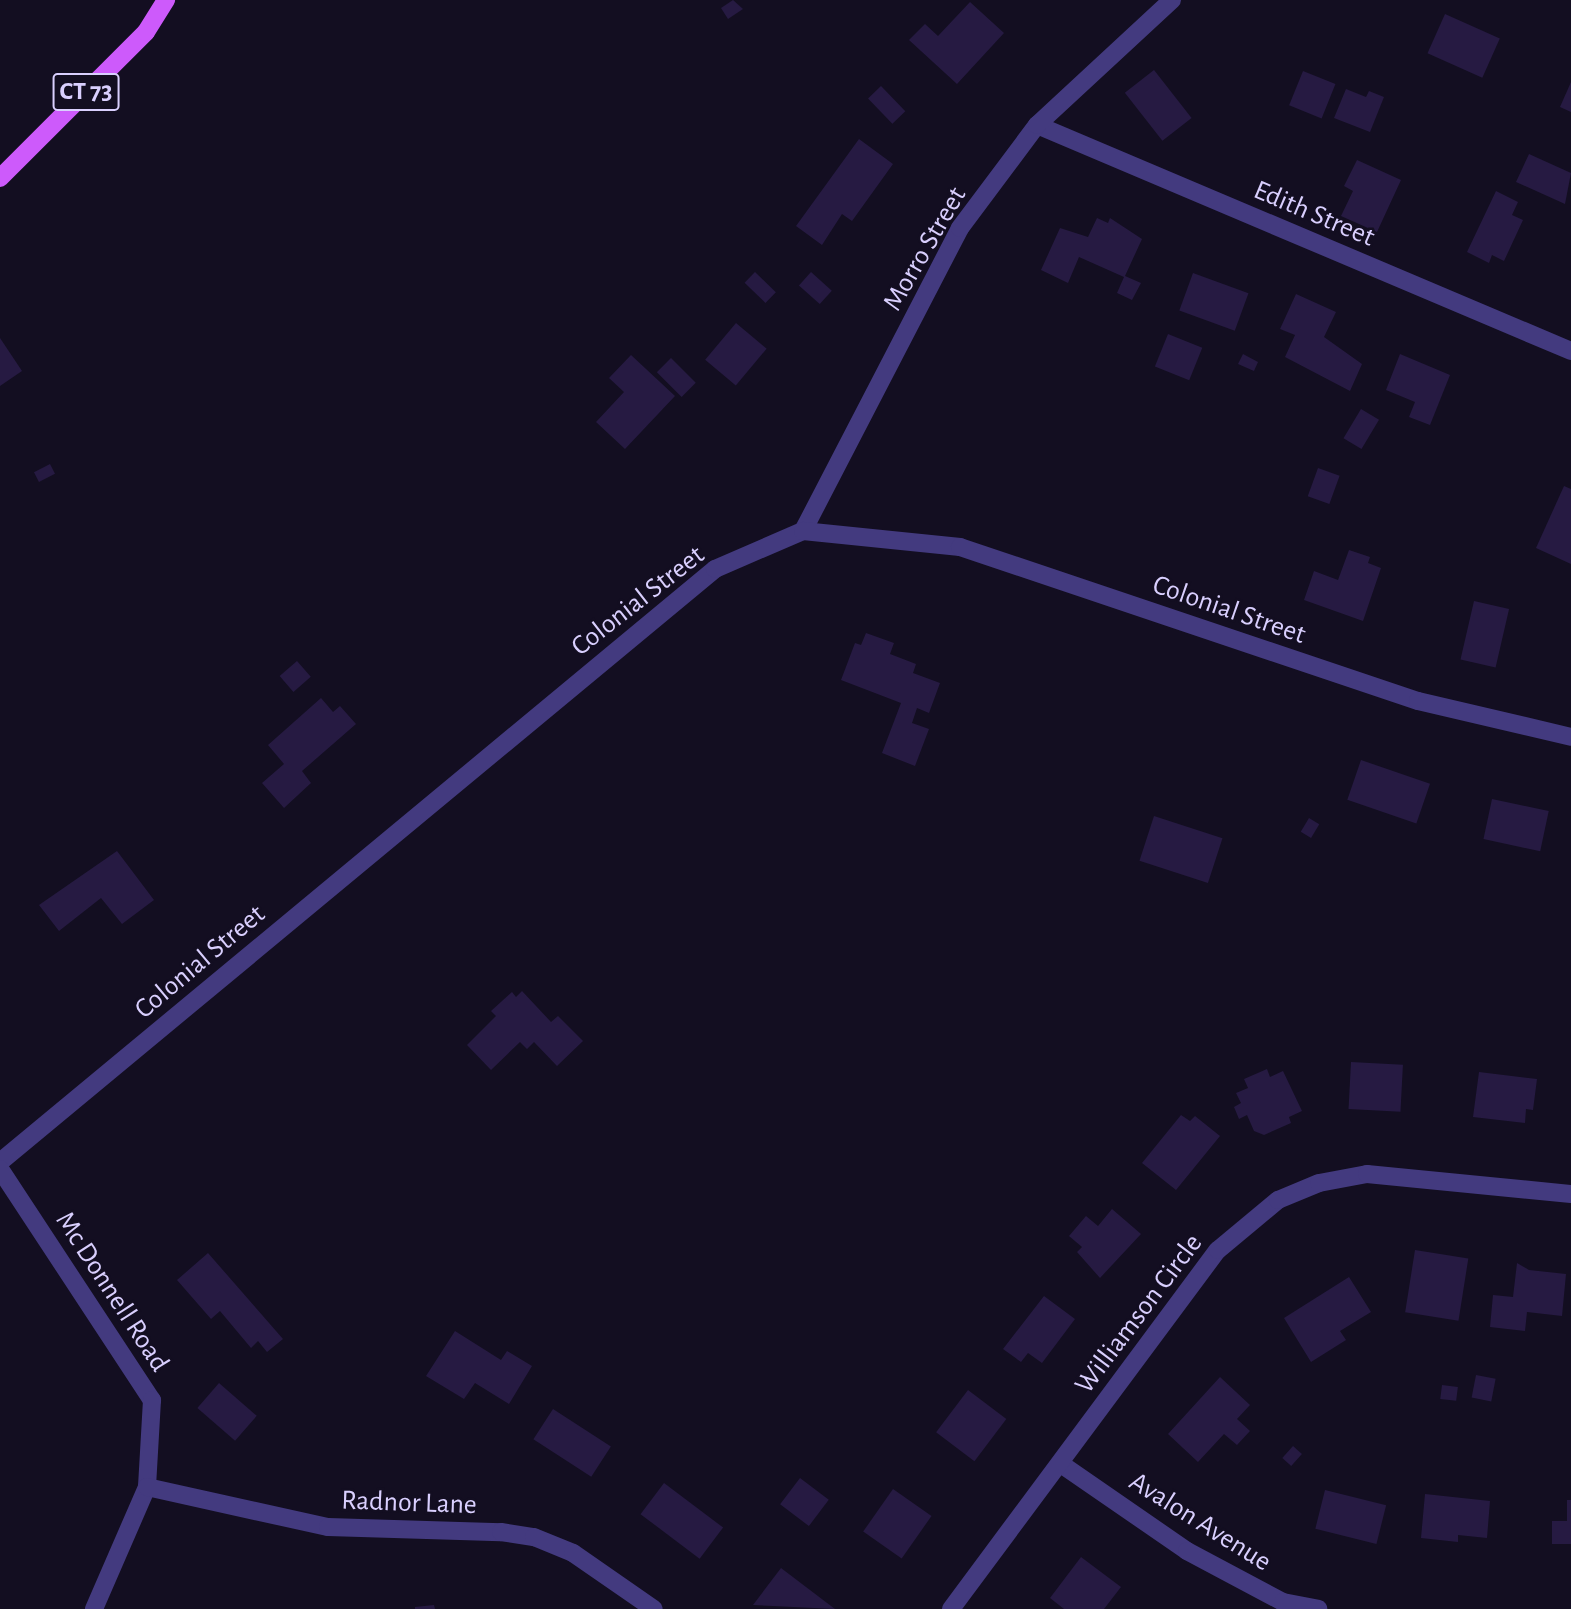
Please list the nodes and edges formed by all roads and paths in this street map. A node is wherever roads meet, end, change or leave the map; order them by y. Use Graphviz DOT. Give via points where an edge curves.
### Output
graph roads {
  1 [pos="166,0"];
  2 [pos="1172,0"];
  3 [pos="1037,125"];
  4 [pos="0,178"];
  5 [pos="1571,351"];
  6 [pos="803,531"];
  7 [pos="1571,737"];
  8 [pos="0,1162"];
  9 [pos="0,1169"];
  10 [pos="1571,1195"];
  11 [pos="1061,1464"];
  12 [pos="147,1487"];
  13 [pos="93,1609"];
  14 [pos="654,1609"];
  15 [pos="951,1609"];
  16 [pos="1318,1609"];
  1 -- 4 [label="main road, CT 73" via="146,32"];
  2 -- 3 [label="street, Morro Street"];
  3 -- 5 [label="street, Edith Street"];
  3 -- 6 [label="street, Morro Street" via="961,228"];
  6 -- 7 [label="street, Colonial Street" via="960,547 1418,701"];
  6 -- 8 [label="street, Colonial Street" via="715,569"];
  9 -- 12 [label="street, Mc Donnell Road" via="152,1400"];
  10 -- 11 [label="street, Williamson Circle" via="1367,1174 1319,1183 1278,1200 1218,1250"];
  11 -- 15 [label="street, Williamson Circle"];
  11 -- 16 [label="street, Avalon Avenue" via="1186,1551 1283,1602"];
  12 -- 13 [label="street, Mc Donnell Road"];
  12 -- 14 [label="street, Radnor Lane" via="328,1527 534,1537 573,1553"];
}
